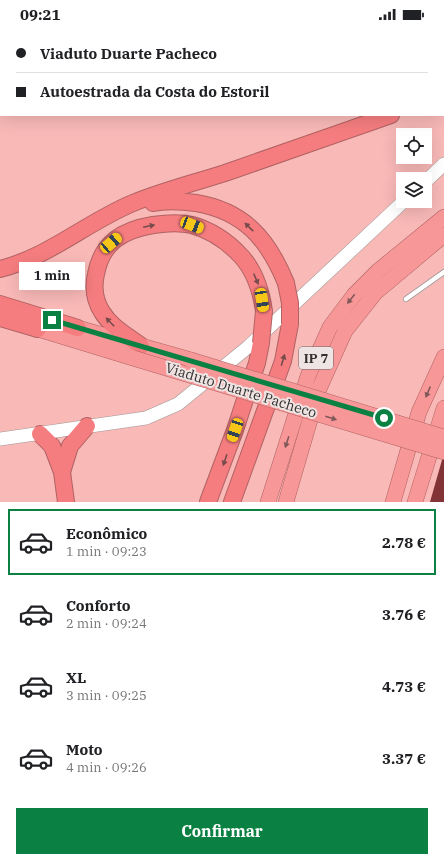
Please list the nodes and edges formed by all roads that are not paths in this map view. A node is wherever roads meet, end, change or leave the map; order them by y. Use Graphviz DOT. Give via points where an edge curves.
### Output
graph roads {
  1 [pos="388,116"];
  2 [pos="444,164"];
  3 [pos="432,175"];
  4 [pos="397,208"];
  5 [pos="444,217"];
  6 [pos="98,221"];
  7 [pos="444,235"];
  8 [pos="0,269"];
  9 [pos="444,272"];
  10 [pos="406,299"];
  11 [pos="0,304"];
  12 [pos="0,318"];
  13 [pos="0,321"];
  14 [pos="78,328"];
  15 [pos="38,329"];
  16 [pos="143,351"];
  17 [pos="444,357"];
  18 [pos="444,408"];
  19 [pos="87,426"];
  20 [pos="40,434"];
  21 [pos="444,437"];
  22 [pos="0,439"];
  23 [pos="444,452"];
  24 [pos="62,472"];
  25 [pos="66,502"];
  26 [pos="208,502"];
  27 [pos="232,502"];
  28 [pos="268,502"];
  29 [pos="286,502"];
  30 [pos="393,502"];
  31 [pos="415,502"];
  1 -- 6 [label="highway" via="143,199"];
  2 -- 3 [label="main road"];
  4 -- 19 [label="main road" via="248,347 178,404 146,418"];
  5 -- 28 [label="highway, IP 7, one-way" via="373,276 354,295 330,327 308,376"];
  6 -- 8 [label="highway" via="44,252"];
  27 -- 6 [label="highway, one-way, bridge" via="283,361 290,324 290,303 286,283 268,248 250,227 218,208 190,202 162,201 135,207"];
  7 -- 29 [label="highway, IP 7" via="375,293 346,331 321,384"];
  9 -- 10 [label="lane"];
  11 -- 14 [label="highway"];
  12 -- 15 [label="highway"];
  13 -- 15 [label="highway"];
  14 -- 16 [label="highway, Viaduto Duarte Pacheco"];
  15 -- 16 [label="highway, Viaduto Duarte Pacheco"];
  16 -- 21 [label="highway, Viaduto Duarte Pacheco, bridge"];
  16 -- 23 [label="highway, Viaduto Duarte Pacheco, one-way, bridge"];
  16 -- 26 [label="highway, one-way, bridge" via="109,321 100,306 95,290 97,266 102,254 120,235 162,223 192,225 232,246 248,264 259,288 264,311 257,363"];
  17 -- 30 [label="highway, one-way" via="419,412"];
  18 -- 31 [label="highway"];
  19 -- 20 [label="main road"];
  19 -- 24 [label="highway" via="70,446"];
  20 -- 22 [label="main road"];
  20 -- 24 [label="highway" via="52,446"];
  24 -- 25 [label="highway"];
}
